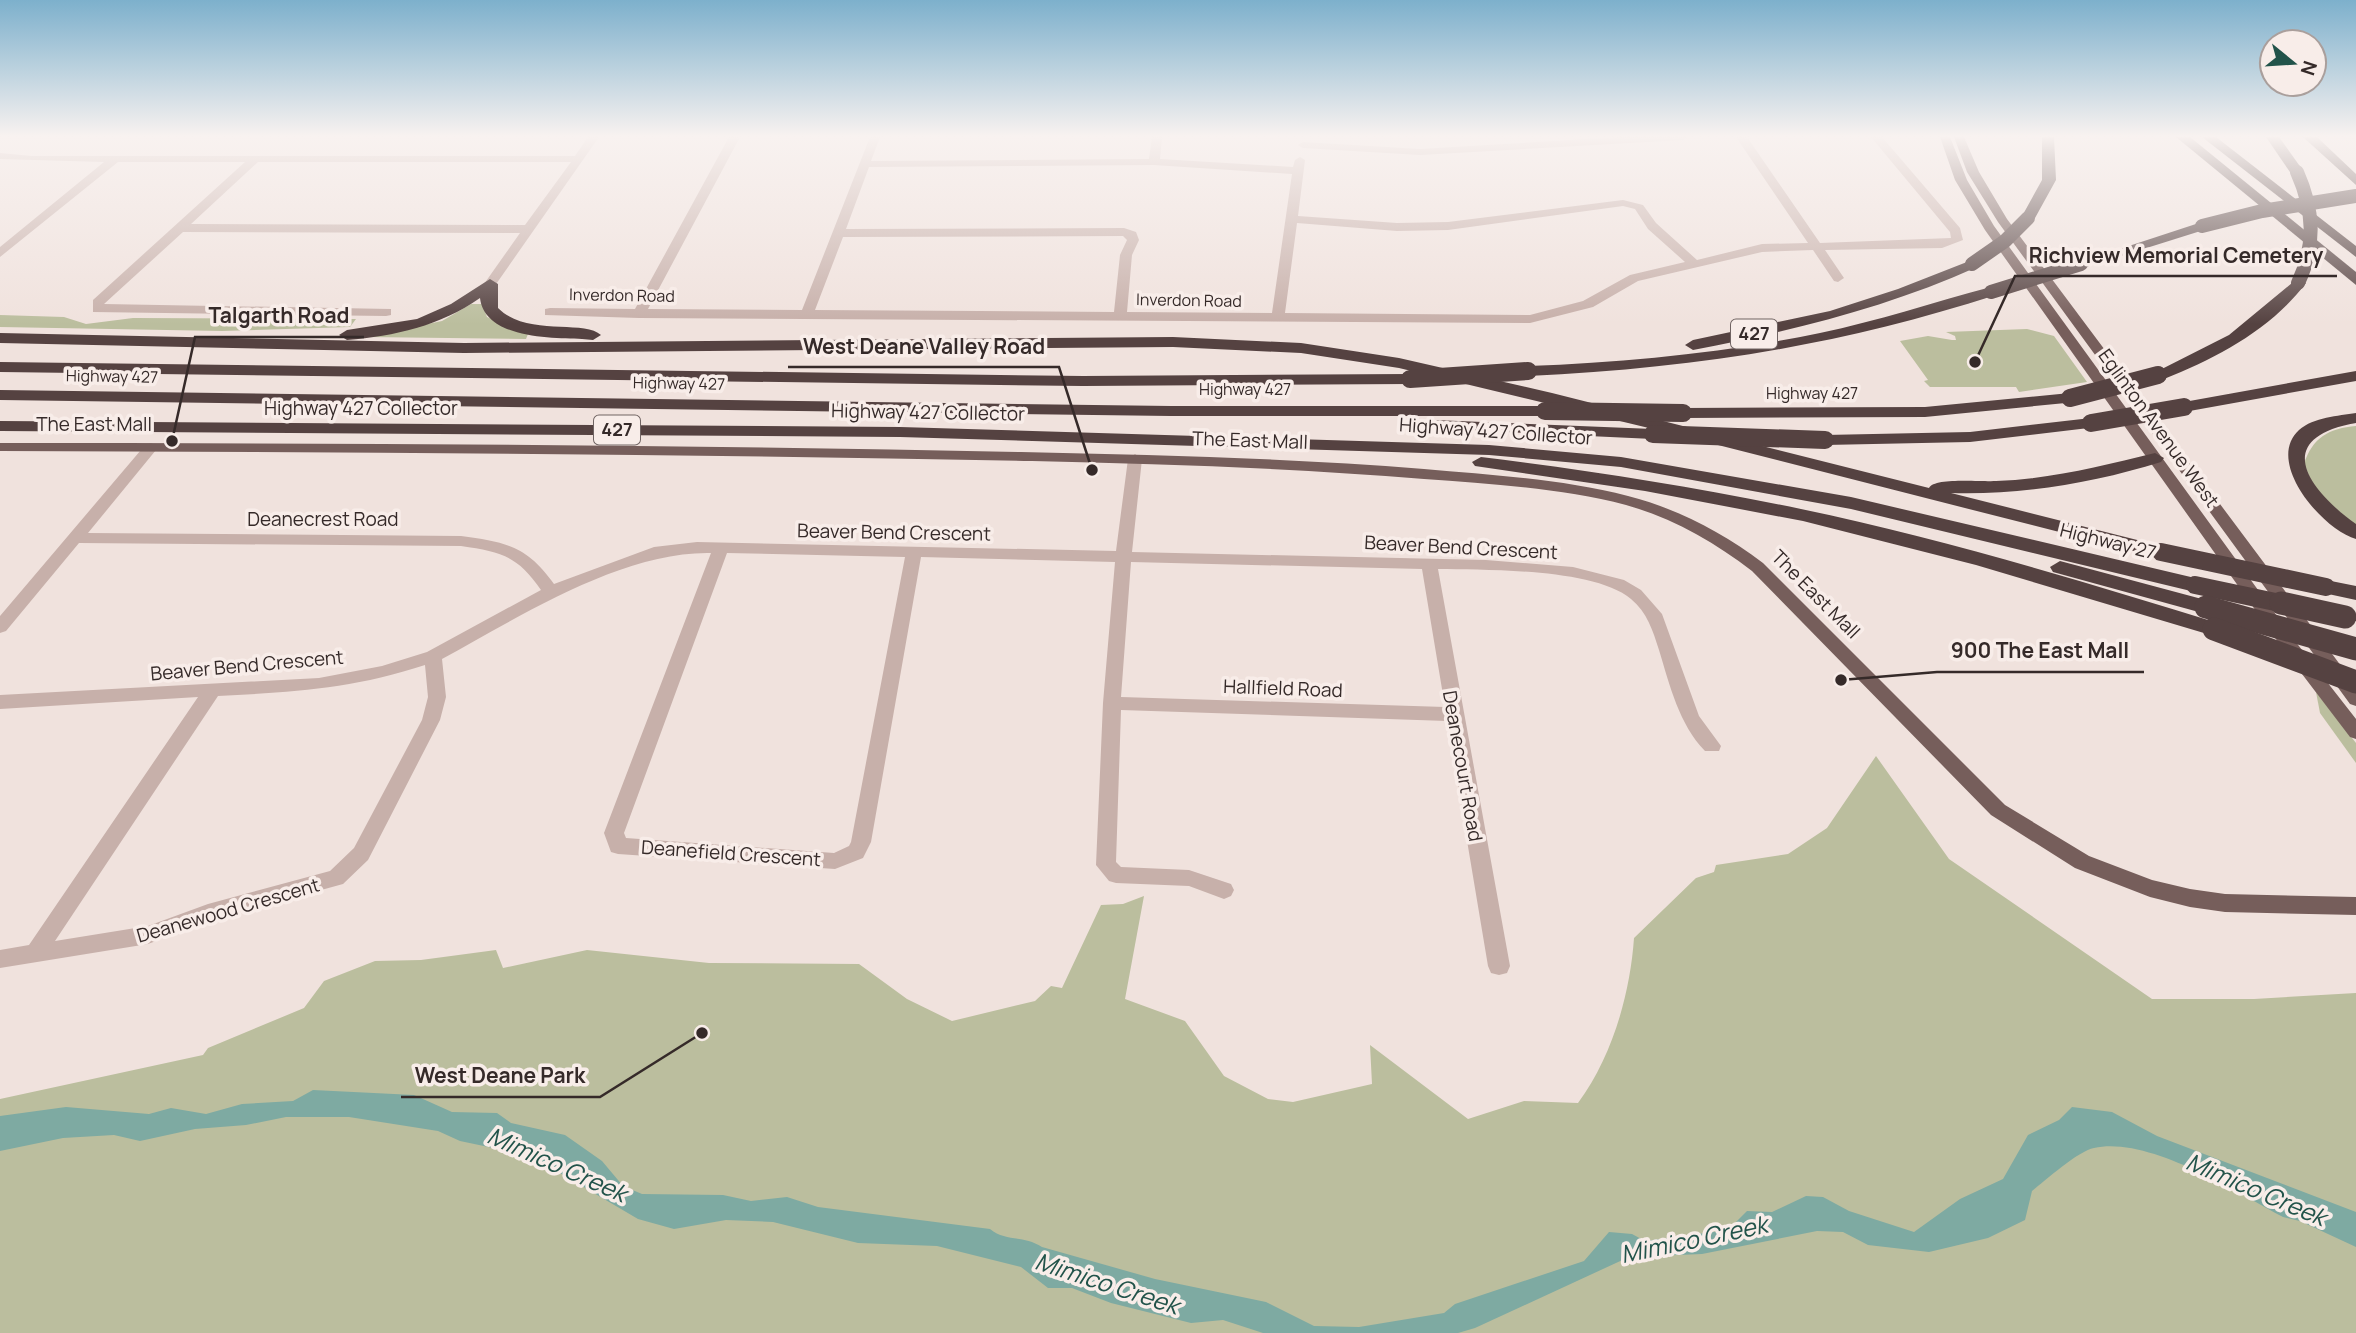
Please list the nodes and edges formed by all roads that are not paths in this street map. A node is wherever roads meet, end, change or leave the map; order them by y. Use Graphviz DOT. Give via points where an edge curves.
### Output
graph roads {
  1 [pos="66,199"];
  2 [pos="212,199"];
  3 [pos="550,199"];
  4 [pos="701,199"];
  5 [pos="853,199"];
  6 [pos="1295,199"];
  7 [pos="1783,199"];
  8 [pos="1929,199"];
  9 [pos="1971,199"];
  10 [pos="1989,199"];
  11 [pos="2038,199"];
  12 [pos="2256,199"];
  13 [pos="2287,199"];
  14 [pos="2307,199"];
  15 [pos="2336,199"];
  16 [pos="1292,219"];
  17 [pos="182,228"];
  18 [pos="530,229"];
  19 [pos="840,233"];
  20 [pos="1815,246"];
  21 [pos="0,253"];
  22 [pos="2356,253"];
  23 [pos="1693,263"];
  24 [pos="1838,278"];
  25 [pos="2356,280"];
  26 [pos="490,285"];
  27 [pos="386,312"];
  28 [pos="550,312"];
  29 [pos="639,314"];
  30 [pos="807,315"];
  31 [pos="1120,317"];
  32 [pos="1278,319"];
  33 [pos="0,338"];
  34 [pos="142,342"];
  35 [pos="822,342"];
  36 [pos="0,367"];
  37 [pos="1528,371"];
  38 [pos="2356,376"];
  39 [pos="0,396"];
  40 [pos="1171,411"];
  41 [pos="2356,418"];
  42 [pos="0,426"];
  43 [pos="1235,440"];
  44 [pos="0,447"];
  45 [pos="151,447"];
  46 [pos="1792,458"];
  47 [pos="2155,458"];
  48 [pos="1135,459"];
  49 [pos="1851,503"];
  50 [pos="2356,533"];
  51 [pos="74,538"];
  52 [pos="720,548"];
  53 [pos="914,554"];
  54 [pos="1124,558"];
  55 [pos="1429,565"];
  56 [pos="551,592"];
  57 [pos="2356,593"];
  58 [pos="2350,618"];
  59 [pos="0,627"];
  60 [pos="2356,649"];
  61 [pos="433,656"];
  62 [pos="2356,682"];
  63 [pos="211,692"];
  64 [pos="2356,699"];
  65 [pos="0,702"];
  66 [pos="1112,704"];
  67 [pos="1453,713"];
  68 [pos="2356,732"];
  69 [pos="1712,746"];
  70 [pos="1224,890"];
  71 [pos="2356,906"];
  72 [pos="36,952"];
  73 [pos="0,959"];
  74 [pos="1499,966"];
  1 -- 21 [label="street"];
  2 -- 17 [label="street"];
  3 -- 18 [label="street"];
  4 -- 29 [label="street"];
  5 -- 19 [label="street"];
  6 -- 16 [label="street"];
  7 -- 20 [label="street"];
  8 -- 20 [label="street, Inverdon Road" via="1956,231 1957,240"];
  9 -- 47 [label="main road, Eglinton Avenue West"];
  10 -- 64 [label="main road, Eglinton Avenue West"];
  11 -- 37 [label="highway, Highway 427 / 427, bridge" via="2028,218 2005,241 1972,264 1891,298 1800,326"];
  12 -- 25 [label="highway"];
  13 -- 22 [label="highway"];
  14 -- 40 [label="highway, Highway 427 / 427, bridge" via="2313,240 2298,283 2276,309 2246,334 2203,357 2158,375 2070,398 1941,412"];
  15 -- 37 [label="highway, bridge" via="2202,226 1858,329 1644,366"];
  16 -- 23 [label="street" via="1448,226 1623,203 1639,207 1652,226"];
  16 -- 32 [label="street"];
  17 -- 18 [label="street"];
  17 -- 27 [label="street" via="98,303 98,309"];
  18 -- 26 [label="street"];
  19 -- 30 [label="street"];
  19 -- 31 [label="street" via="1124,232 1133,240 1126,255"];
  20 -- 23 [label="street, Inverdon Road" via="1762,248"];
  20 -- 24 [label="street"];
  23 -- 32 [label="street, Inverdon Road" via="1634,278 1572,310 1530,319"];
  26 -- 34 [label="highway" via="442,317 382,332"];
  26 -- 35 [label="highway" via="488,303 494,314 528,328 570,334"];
  28 -- 29 [label="street, Inverdon Road"];
  29 -- 30 [label="street, Inverdon Road"];
  30 -- 31 [label="street, Inverdon Road"];
  31 -- 32 [label="street, Inverdon Road"];
  33 -- 34 [label="highway, Highway 427 Collector"];
  34 -- 35 [label="highway, Highway 427 Collector" via="451,348"];
  35 -- 46 [label="highway, Highway 427 Collector" via="1204,342 1301,348 1475,379"];
  36 -- 37 [label="highway, Highway 427 / 427, bridge" via="1083,381 1410,379"];
  38 -- 40 [label="highway, bridge" via="2091,423 1970,437 1825,440"];
  39 -- 40 [label="highway, Highway 427 / 427"];
  41 -- 50 [label="highway" via="2309,431 2299,440 2294,460 2305,487 2318,503"];
  42 -- 43 [label="highway, Highway 427 Collector / 427" via="887,432"];
  43 -- 49 [label="highway, Highway 427 Collector / 427" via="1448,447 1590,458"];
  43 -- 62 [label="highway, bridge" via="1479,462 1741,502 1909,541 2214,629"];
  44 -- 45 [label="main road, The East Mall"];
  45 -- 48 [label="main road, The East Mall"];
  45 -- 51 [label="street"];
  46 -- 47 [label="highway" via="1930,487 1988,490 2028,486"];
  46 -- 57 [label="highway, bridge" via="2161,552"];
  47 -- 68 [label="main road, Eglinton Avenue West"];
  48 -- 54 [label="street"];
  48 -- 71 [label="main road, The East Mall" via="1340,466 1581,491 1652,507 1704,530 1747,558 1998,810 2050,844 2114,875 2190,898"];
  49 -- 58 [label="highway, Highway 27, bridge"];
  49 -- 60 [label="highway, bridge" via="1945,536"];
  51 -- 56 [label="street, Deanecrest Road" via="461,541 519,554 533,564"];
  51 -- 59 [label="street"];
  52 -- 53 [label="street, Beaver Bend Crescent"];
  52 -- 53 [label="street, Deanefield Crescent" via="614,833 618,846 835,861 856,852"];
  52 -- 56 [label="street, Beaver Bend Crescent" via="660,551"];
  53 -- 54 [label="street, Beaver Bend Crescent"];
  54 -- 55 [label="street, Beaver Bend Crescent"];
  54 -- 66 [label="street"];
  55 -- 67 [label="street, Deanecourt Road"];
  55 -- 69 [label="street, Beaver Bend Crescent" via="1559,571 1636,592 1655,619 1692,724"];
  56 -- 61 [label="street, Beaver Bend Crescent"];
  61 -- 63 [label="street, Beaver Bend Crescent" via="319,684"];
  61 -- 72 [label="street, Deanewood Crescent" via="437,697 431,720 361,854 345,873 323,884 220,909 148,934"];
  63 -- 65 [label="street, Beaver Bend Crescent"];
  63 -- 72 [label="street"];
  66 -- 67 [label="street, Hallfield Road"];
  66 -- 70 [label="street" via="1106,865 1116,875 1196,879"];
  67 -- 74 [label="street, Deanecourt Road"];
  72 -- 73 [label="street, Deanewood Crescent"];
}
